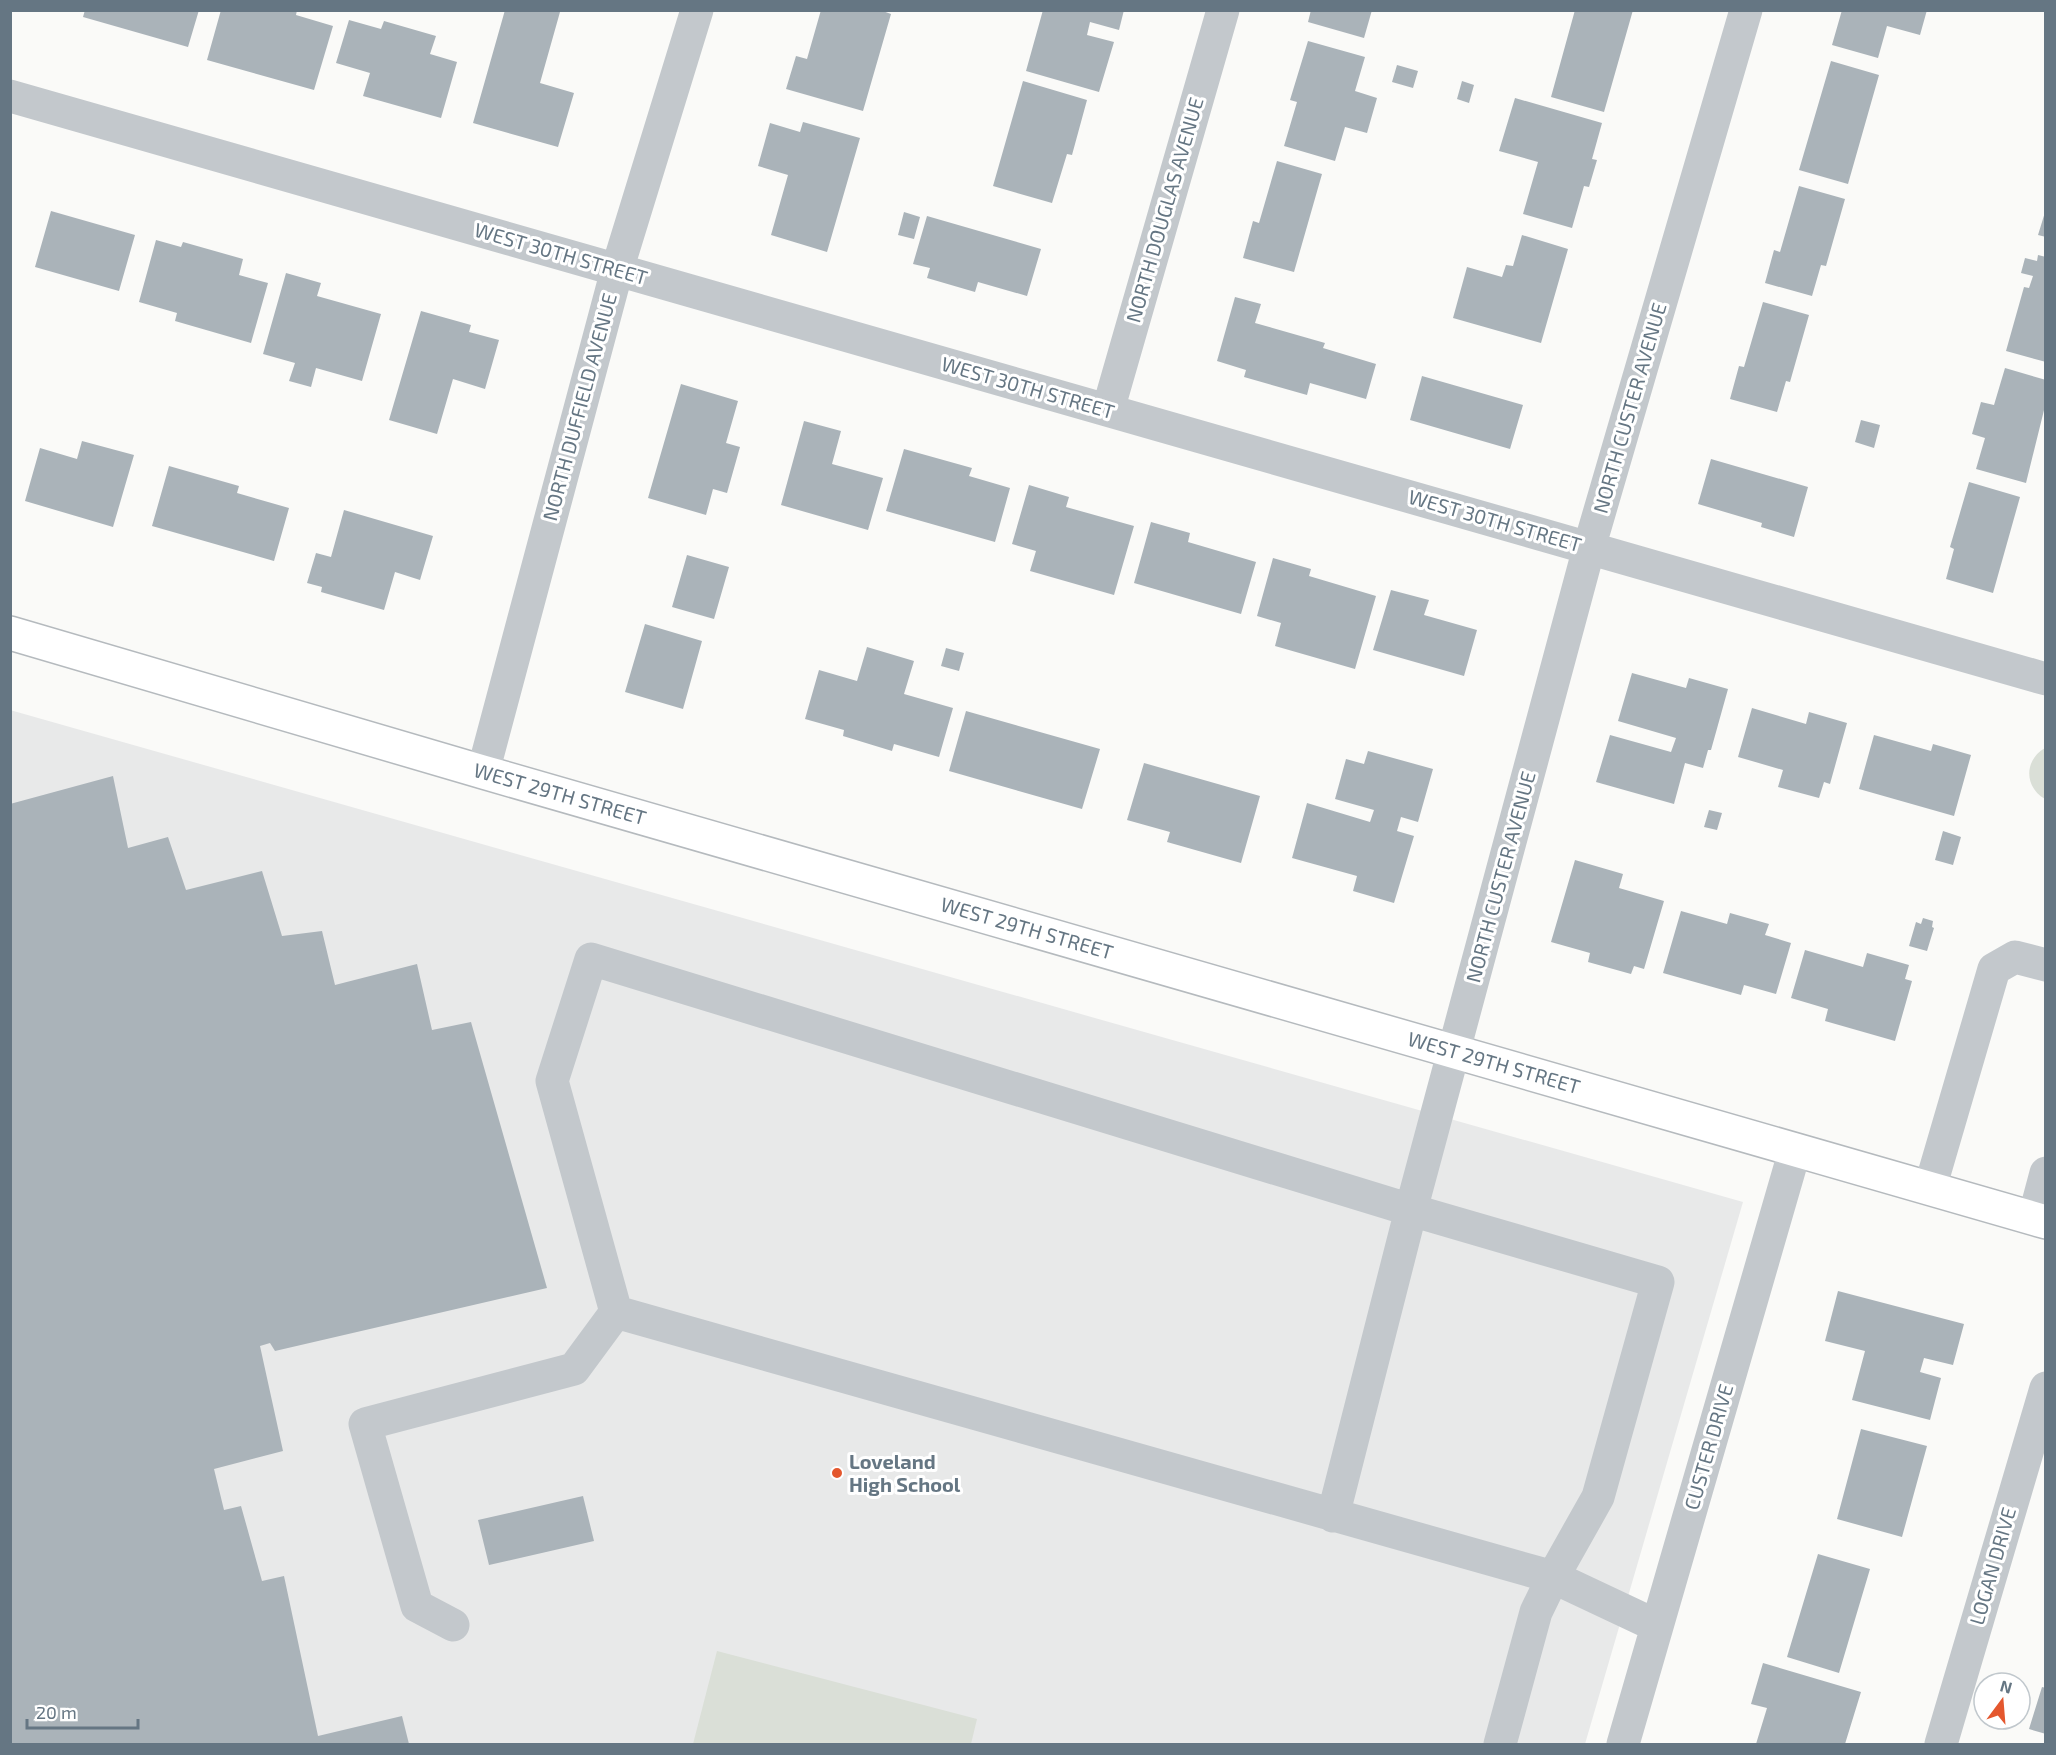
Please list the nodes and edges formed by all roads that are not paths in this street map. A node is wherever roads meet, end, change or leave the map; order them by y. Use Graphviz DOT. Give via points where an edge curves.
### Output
graph roads {
  1 [pos="697,10"];
  2 [pos="1222,10"];
  3 [pos="1746,10"];
  4 [pos="10,96"];
  5 [pos="617,270"];
  6 [pos="1108,410"];
  7 [pos="1589,548"];
  8 [pos="10,633"];
  9 [pos="2046,679"];
  10 [pos="483,772"];
  11 [pos="2046,965"];
  12 [pos="1454,1051"];
  13 [pos="1795,1150"];
  14 [pos="2046,1173"];
  15 [pos="1930,1188"];
  16 [pos="1411,1210"];
  17 [pos="2040,1220"];
  18 [pos="616,1312"];
  19 [pos="2046,1388"];
  20 [pos="1333,1516"];
  21 [pos="1553,1577"];
  22 [pos="453,1625"];
  23 [pos="1657,1626"];
  24 [pos="1500,1744"];
  25 [pos="1623,1744"];
  26 [pos="1941,1744"];
  1 -- 5 [label="street, NORTH DUFFIELD AVENUE"];
  2 -- 6 [label="street, NORTH DOUGLAS AVENUE"];
  3 -- 7 [label="street, NORTH CUSTER AVENUE"];
  4 -- 5 [label="street, WEST 30TH STREET"];
  5 -- 6 [label="street, WEST 30TH STREET"];
  5 -- 10 [label="street, NORTH DUFFIELD AVENUE"];
  6 -- 7 [label="street, WEST 30TH STREET"];
  7 -- 9 [label="street, WEST 30TH STREET"];
  7 -- 12 [label="street, NORTH CUSTER AVENUE"];
  8 -- 10 [label="main road, WEST 29TH STREET"];
  10 -- 12 [label="main road, WEST 29TH STREET"];
  11 -- 15 [label="street" via="2015,957 1994,969"];
  12 -- 13 [label="main road, WEST 29TH STREET"];
  12 -- 16 [label="street, NORTH CUSTER AVENUE"];
  13 -- 15 [label="main road, WEST 29TH STREET"];
  13 -- 23 [label="street, CUSTER DRIVE"];
  14 -- 17 [label="street"];
  15 -- 17 [label="main road, WEST 29TH STREET"];
  16 -- 18 [label="street" via="591,959 552,1081"];
  16 -- 20 [label="street, NORTH CUSTER AVENUE"];
  16 -- 21 [label="street" via="1658,1282 1598,1497"];
  18 -- 20 [label="street"];
  18 -- 22 [label="street" via="574,1369 365,1424 417,1606"];
  19 -- 26 [label="street, LOGAN DRIVE"];
  20 -- 21 [label="street"];
  21 -- 23 [label="street"];
  21 -- 24 [label="street" via="1536,1612"];
  23 -- 25 [label="street, CUSTER DRIVE"];
}
